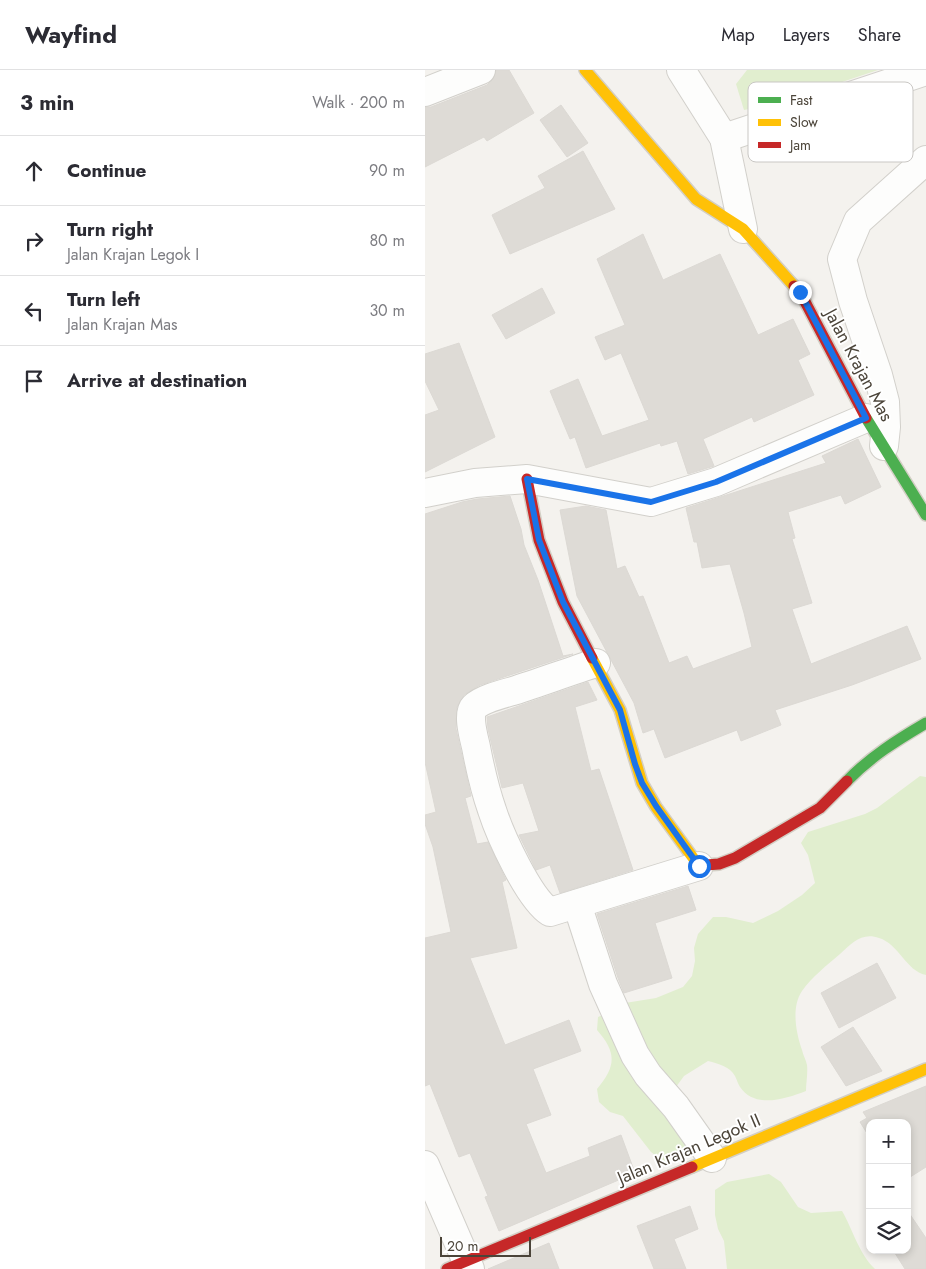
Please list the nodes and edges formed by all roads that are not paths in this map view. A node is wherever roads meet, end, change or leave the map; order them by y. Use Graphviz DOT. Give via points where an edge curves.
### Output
graph roads {
  1 [pos="481,70"];
  2 [pos="585,70"];
  3 [pos="681,70"];
  4 [pos="926,71"];
  5 [pos="893,82"];
  6 [pos="425,92"];
  7 [pos="748,130"];
  8 [pos="724,138"];
  9 [pos="926,160"];
  10 [pos="743,229"];
  11 [pos="866,418"];
  12 [pos="884,446"];
  13 [pos="527,479"];
  14 [pos="425,493"];
  15 [pos="926,515"];
  16 [pos="596,663"];
  17 [pos="926,724"];
  18 [pos="699,866"];
  19 [pos="577,904"];
  20 [pos="926,1069"];
  21 [pos="711,1158"];
  22 [pos="425,1165"];
  23 [pos="461,1261"];
  1 -- 6 [label="street"];
  2 -- 10 [label="street, Jalan Krajan Mas" via="696,199"];
  3 -- 8 [label="street"];
  4 -- 5 [label="street"];
  7 -- 8 [label="street"];
  8 -- 10 [label="street"];
  9 -- 12 [label="street" via="858,221 842,259 885,402"];
  10 -- 11 [label="street, Jalan Krajan Mas" via="800,292"];
  11 -- 12 [label="street, Jalan Krajan Mas"];
  11 -- 13 [label="street" via="716,482 651,502"];
  12 -- 15 [label="street, Jalan Krajan Mas"];
  13 -- 14 [label="street" via="475,483"];
  13 -- 16 [label="street" via="539,540 563,602"];
  16 -- 18 [label="street" via="620,710 642,783"];
  16 -- 19 [label="street" via="498,695 475,706 470,714 492,811 524,879 541,906 550,912"];
  17 -- 18 [label="street" via="863,764 808,816 735,858"];
  18 -- 19 [label="street"];
  19 -- 21 [label="street" via="603,984 635,1055"];
  20 -- 21 [label="street, Jalan Krajan Legok II"];
  21 -- 23 [label="street, Jalan Krajan Legok II"];
  22 -- 23 [label="street"];
}
